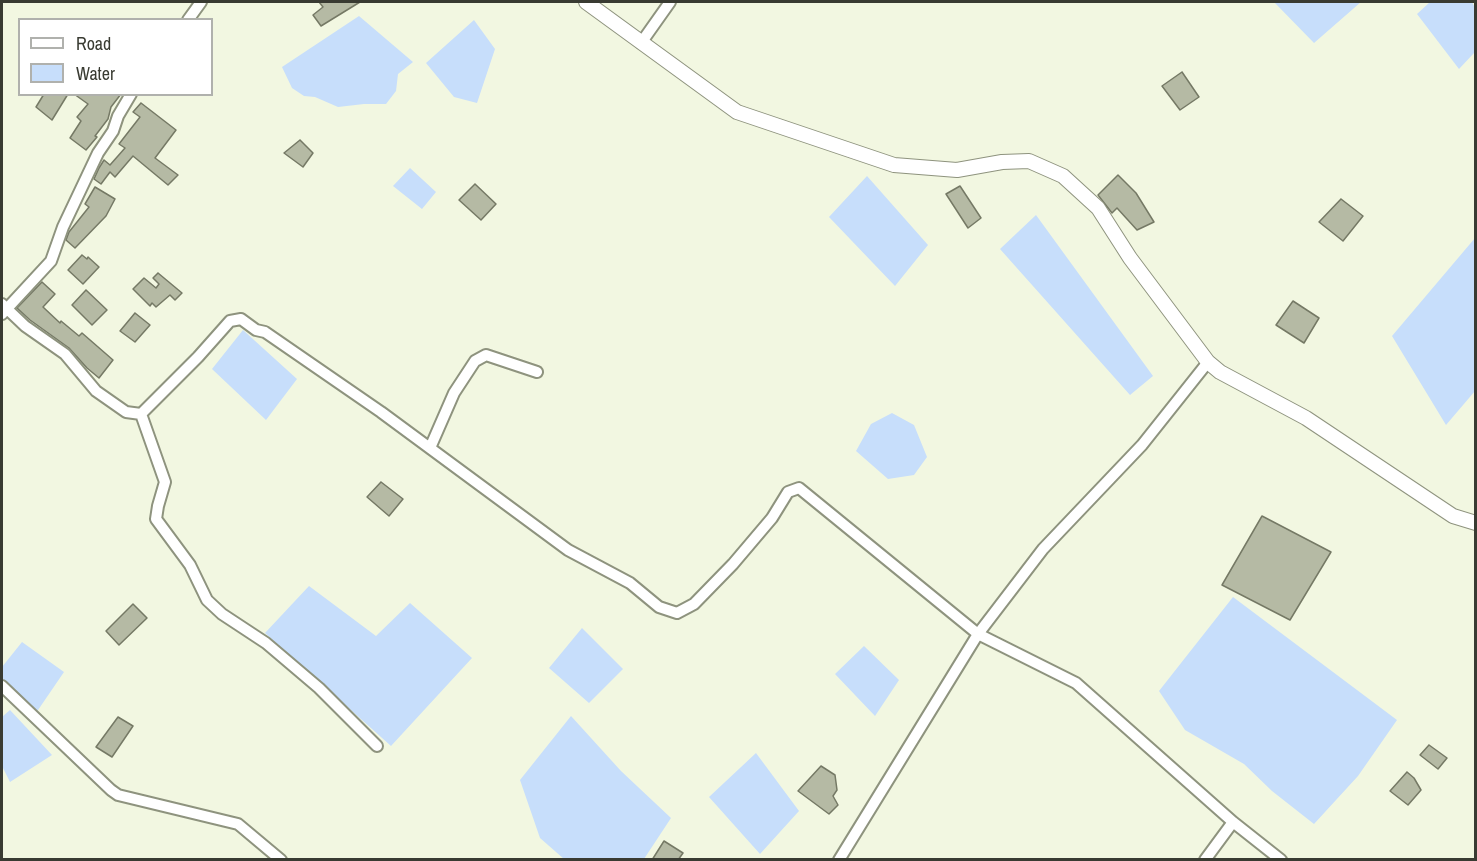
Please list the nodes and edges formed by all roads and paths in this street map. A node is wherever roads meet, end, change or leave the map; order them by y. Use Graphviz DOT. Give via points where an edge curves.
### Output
graph roads {
  1 [pos="201,2"];
  2 [pos="586,2"];
  3 [pos="670,2"];
  4 [pos="189,18"];
  5 [pos="641,43"];
  6 [pos="130,96"];
  7 [pos="3,308"];
  8 [pos="1208,362"];
  9 [pos="537,372"];
  10 [pos="141,414"];
  11 [pos="430,448"];
  12 [pos="1476,523"];
  13 [pos="978,634"];
  14 [pos="2,686"];
  15 [pos="377,746"];
  16 [pos="1233,822"];
  17 [pos="281,860"];
  18 [pos="839,860"];
  19 [pos="1205,860"];
  20 [pos="1281,860"];
  1 -- 4 [label="street"];
  2 -- 5 [label="street"];
  3 -- 5 [label="street"];
  5 -- 8 [label="street" via="737,112 894,165 957,170 1029,161 1063,176 1098,208 1130,258"];
  6 -- 7 [label="street" via="98,153 51,261"];
  7 -- 10 [label="street" via="64,354 96,391 126,412"];
  8 -- 12 [label="street" via="1306,418 1453,516"];
  8 -- 13 [label="street" via="1142,445 1043,549"];
  9 -- 11 [label="street" via="486,355 475,361 454,393"];
  10 -- 11 [label="street" via="230,321 241,319 333,378"];
  10 -- 15 [label="street" via="165,482 156,519 190,565 207,600 319,688"];
  11 -- 13 [label="street" via="568,550 630,583 659,607 677,613 694,604 772,518 788,492 799,488"];
  13 -- 16 [label="street" via="1076,683"];
  13 -- 18 [label="street"];
  14 -- 17 [label="street" via="118,795 238,824"];
  16 -- 19 [label="street"];
  16 -- 20 [label="street"];
}
